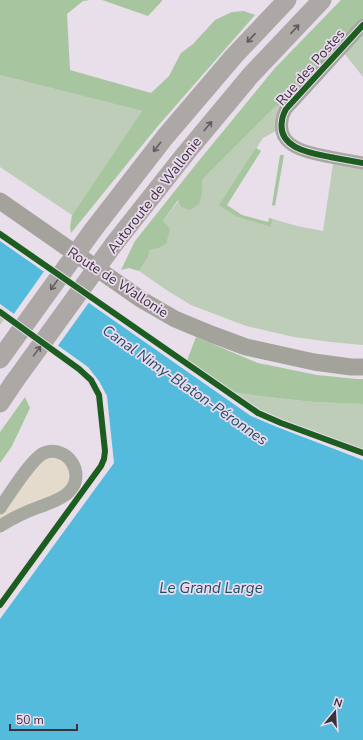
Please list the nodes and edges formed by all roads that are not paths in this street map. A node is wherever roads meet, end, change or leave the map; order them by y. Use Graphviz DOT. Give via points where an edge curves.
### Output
graph roads {
  1 [pos="287,0"];
  2 [pos="322,0"];
  3 [pos="363,25"];
  4 [pos="363,163"];
  5 [pos="0,202"];
  6 [pos="0,359"];
  7 [pos="363,367"];
  8 [pos="0,403"];
  9 [pos="0,508"];
  10 [pos="0,526"];
  1 -- 6 [label="highway, Autoroute de Wallonie, one-way, bridge" via="234,56 165,137 93,230"];
  8 -- 2 [label="highway, Autoroute de Wallonie, one-way, bridge" via="114,244 186,153 250,76"];
  3 -- 4 [label="street, Rue des Postes" via="286,109 281,128 284,137 301,150"];
  5 -- 7 [label="main road, Route de Wallonie" via="142,300 175,319 246,347 314,362"];
  9 -- 10 [label="street" via="30,465 45,452 54,451 62,454 75,466 75,483 63,497"];
}
